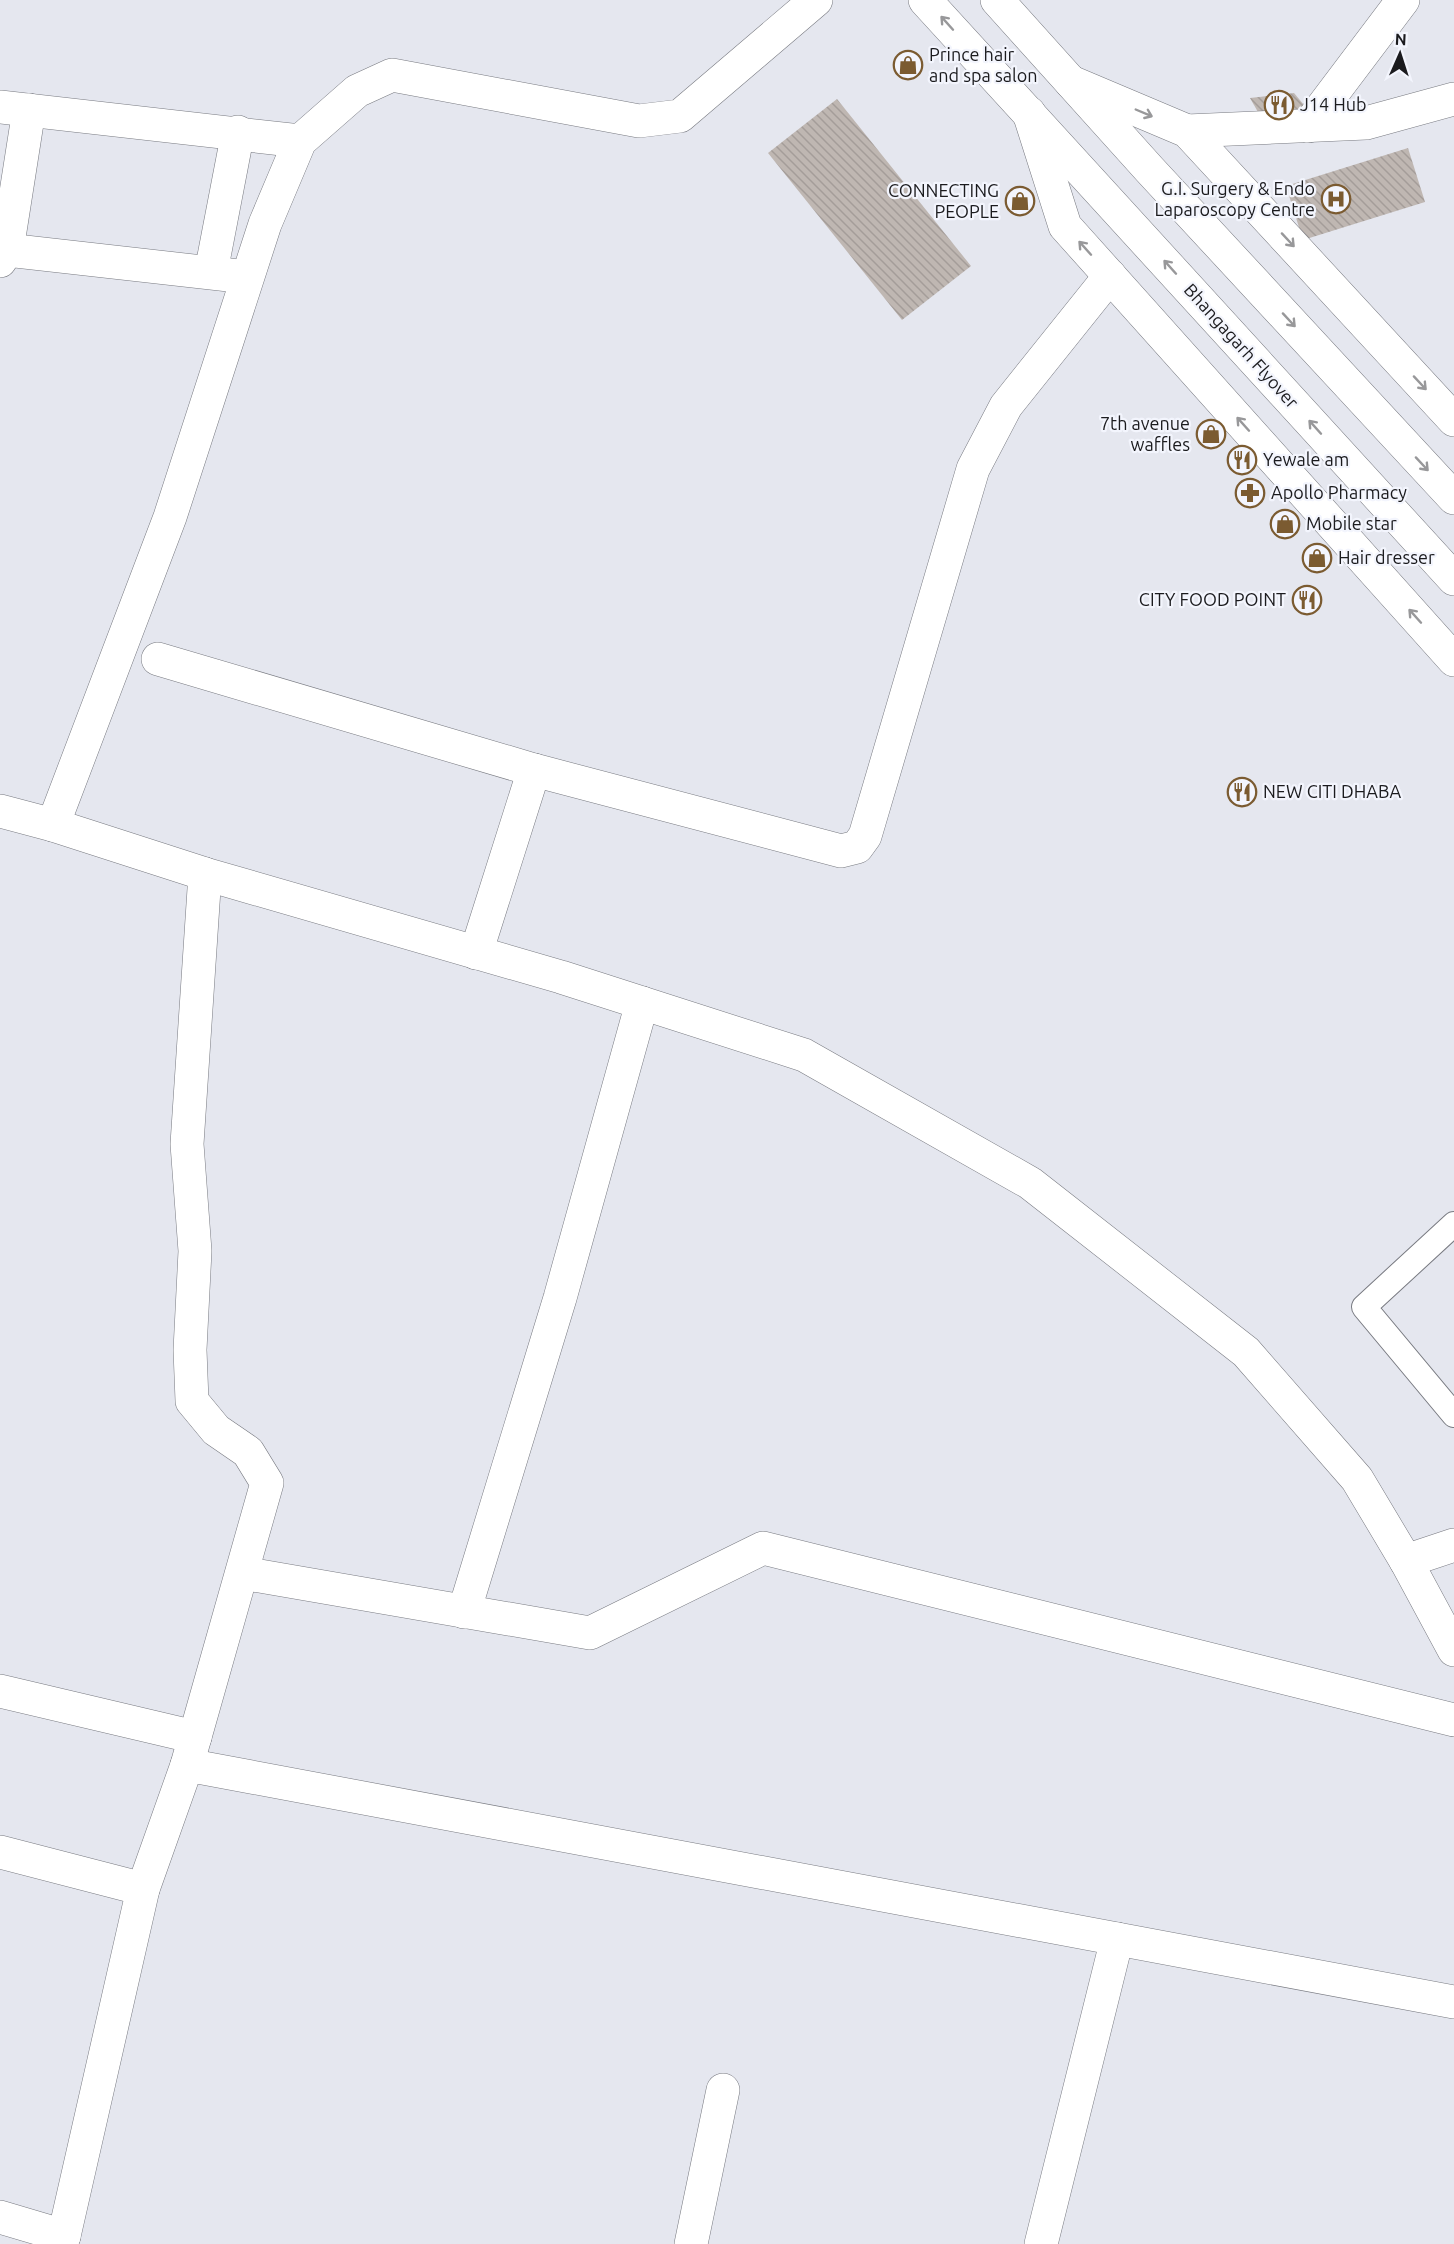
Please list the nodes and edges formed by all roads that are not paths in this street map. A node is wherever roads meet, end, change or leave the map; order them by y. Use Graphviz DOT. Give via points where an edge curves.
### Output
graph roads {
  1 [pos="816,0"];
  2 [pos="926,0"];
  3 [pos="997,0"];
  4 [pos="1403,0"];
  5 [pos="1071,82"];
  6 [pos="1454,99"];
  7 [pos="14,108"];
  8 [pos="1029,113"];
  9 [pos="1308,126"];
  10 [pos="1187,130"];
  11 [pos="238,132"];
  12 [pos="300,141"];
  13 [pos="4,255"];
  14 [pos="211,272"];
  15 [pos="1110,276"];
  16 [pos="247,277"];
  17 [pos="1454,420"];
  18 [pos="1454,498"];
  19 [pos="1454,579"];
  20 [pos="158,659"];
  21 [pos="1454,660"];
  22 [pos="534,770"];
  23 [pos="0,811"];
  24 [pos="53,825"];
  25 [pos="205,874"];
  26 [pos="476,953"];
  27 [pos="642,1003"];
  28 [pos="1454,1224"];
  29 [pos="1454,1415"];
  30 [pos="1454,1545"];
  31 [pos="1406,1561"];
  32 [pos="242,1573"];
  33 [pos="464,1612"];
  34 [pos="1454,1650"];
  35 [pos="0,1691"];
  36 [pos="1454,1720"];
  37 [pos="191,1751"];
  38 [pos="0,1852"];
  39 [pos="143,1890"];
  40 [pos="1117,1939"];
  41 [pos="1454,2002"];
  42 [pos="723,2090"];
  43 [pos="0,2217"];
  44 [pos="62,2240"];
  45 [pos="691,2244"];
  46 [pos="1041,2244"];
  1 -- 12 [label="street" via="680,116 639,121 392,75 357,91"];
  8 -- 2 [label="street, Bhangagarh Flyover, one-way"];
  3 -- 5 [label="street"];
  4 -- 9 [label="street"];
  5 -- 10 [label="street, one-way"];
  5 -- 18 [label="street, one-way"];
  6 -- 9 [label="street" via="1366,123"];
  7 -- 11 [label="street"];
  7 -- 13 [label="street"];
  15 -- 8 [label="street, one-way" via="1065,226"];
  19 -- 8 [label="street, Bhangagarh Flyover, one-way"];
  9 -- 10 [label="street"];
  10 -- 17 [label="street, one-way"];
  11 -- 12 [label="street"];
  11 -- 14 [label="street"];
  12 -- 16 [label="street"];
  13 -- 14 [label="street"];
  14 -- 16 [label="street"];
  21 -- 15 [label="street, one-way"];
  15 -- 22 [label="street" via="1006,406 973,469 890,756 865,836 857,847 841,851"];
  16 -- 24 [label="street" via="170,517"];
  20 -- 22 [label="street"];
  22 -- 26 [label="street"];
  23 -- 24 [label="street"];
  24 -- 25 [label="street"];
  25 -- 26 [label="street"];
  25 -- 32 [label="street" via="187,1144 195,1251 190,1350 192,1401 216,1430 248,1452 267,1483"];
  26 -- 27 [label="street"];
  27 -- 31 [label="street" via="804,1055 1030,1183 1246,1352 1357,1479"];
  27 -- 33 [label="street" via="556,1310"];
  28 -- 29 [label="lane" via="1364,1307"];
  30 -- 31 [label="street"];
  31 -- 34 [label="street"];
  32 -- 33 [label="street"];
  32 -- 37 [label="street"];
  33 -- 36 [label="street" via="590,1633 763,1548"];
  35 -- 37 [label="street"];
  37 -- 39 [label="street"];
  37 -- 40 [label="street"];
  38 -- 39 [label="street"];
  39 -- 44 [label="street"];
  40 -- 41 [label="street"];
  40 -- 46 [label="street"];
  42 -- 45 [label="street"];
  43 -- 44 [label="street"];
}
